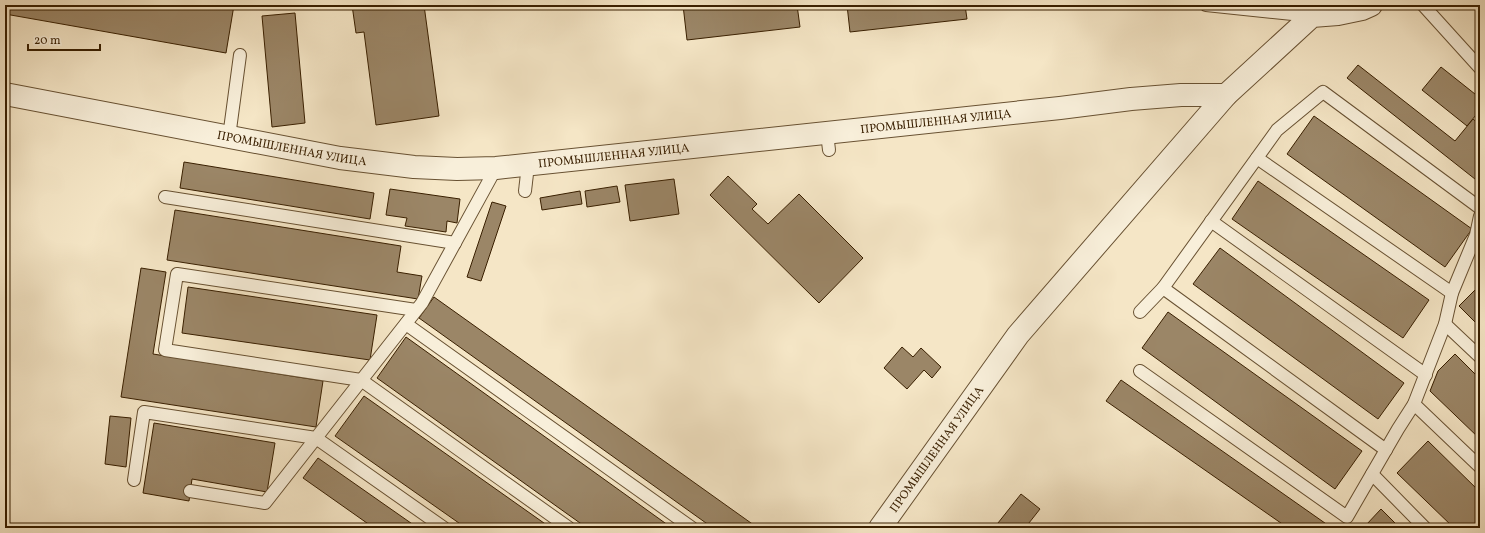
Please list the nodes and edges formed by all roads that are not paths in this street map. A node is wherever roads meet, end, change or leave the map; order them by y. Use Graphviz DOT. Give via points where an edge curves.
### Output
graph roads {
  1 [pos="1206,5"];
  2 [pos="1371,5"];
  3 [pos="1423,5"];
  4 [pos="1263,8"];
  5 [pos="1312,16"];
  6 [pos="240,55"];
  7 [pos="1480,68"];
  8 [pos="5,94"];
  9 [pos="1226,95"];
  10 [pos="229,137"];
  11 [pos="1257,158"];
  12 [pos="528,165"];
  13 [pos="496,168"];
  14 [pos="525,191"];
  15 [pos="165,197"];
  16 [pos="1480,208"];
  17 [pos="1480,216"];
  18 [pos="1211,221"];
  19 [pos="1478,237"];
  20 [pos="455,243"];
  21 [pos="1163,288"];
  22 [pos="1452,293"];
  23 [pos="416,310"];
  24 [pos="1140,312"];
  25 [pos="406,324"];
  26 [pos="1445,324"];
  27 [pos="1480,357"];
  28 [pos="1140,371"];
  29 [pos="1426,375"];
  30 [pos="361,380"];
  31 [pos="1414,404"];
  32 [pos="316,438"];
  33 [pos="1386,450"];
  34 [pos="1480,466"];
  35 [pos="1372,474"];
  36 [pos="134,480"];
  37 [pos="190,491"];
  38 [pos="1347,522"];
  39 [pos="444,528"];
  40 [pos="569,528"];
  41 [pos="692,528"];
  42 [pos="880,528"];
  43 [pos="1426,528"];
  1 -- 4 [label="lane"];
  2 -- 5 [label="street" via="1338,14"];
  3 -- 7 [label="lane"];
  4 -- 5 [label="lane"];
  5 -- 9 [label="street, ПРОМЫШЛЕННАЯ УЛИЦА"];
  6 -- 10 [label="lane"];
  8 -- 10 [label="street, ПРОМЫШЛЕННАЯ УЛИЦА"];
  9 -- 12 [label="street, ПРОМЫШЛЕННАЯ УЛИЦА" via="1131,99 828,141"];
  9 -- 42 [label="street, ПРОМЫШЛЕННАЯ УЛИЦА" via="1018,335"];
  10 -- 13 [label="street, ПРОМЫШЛЕННАЯ УЛИЦА" via="340,158 414,167 457,170"];
  11 -- 16 [label="lane" via="1277,130 1323,92"];
  11 -- 18 [label="lane"];
  11 -- 22 [label="lane"];
  12 -- 13 [label="street, ПРОМЫШЛЕННАЯ УЛИЦА"];
  12 -- 14 [label="lane"];
  13 -- 20 [label="lane"];
  15 -- 20 [label="lane"];
  17 -- 19 [label="lane"];
  18 -- 21 [label="lane"];
  18 -- 29 [label="lane"];
  19 -- 22 [label="lane"];
  20 -- 23 [label="lane"];
  21 -- 24 [label="lane"];
  21 -- 33 [label="lane"];
  22 -- 26 [label="lane"];
  23 -- 25 [label="lane"];
  23 -- 30 [label="lane" via="177,274 165,350"];
  25 -- 30 [label="lane"];
  25 -- 41 [label="lane"];
  26 -- 27 [label="lane"];
  26 -- 29 [label="lane"];
  28 -- 38 [label="lane"];
  29 -- 31 [label="lane"];
  30 -- 32 [label="lane"];
  30 -- 40 [label="lane"];
  31 -- 33 [label="lane"];
  31 -- 34 [label="lane"];
  32 -- 36 [label="lane" via="144,412"];
  32 -- 37 [label="lane" via="265,503"];
  32 -- 39 [label="lane"];
  33 -- 35 [label="lane"];
  35 -- 38 [label="lane"];
  35 -- 43 [label="lane"];
}
